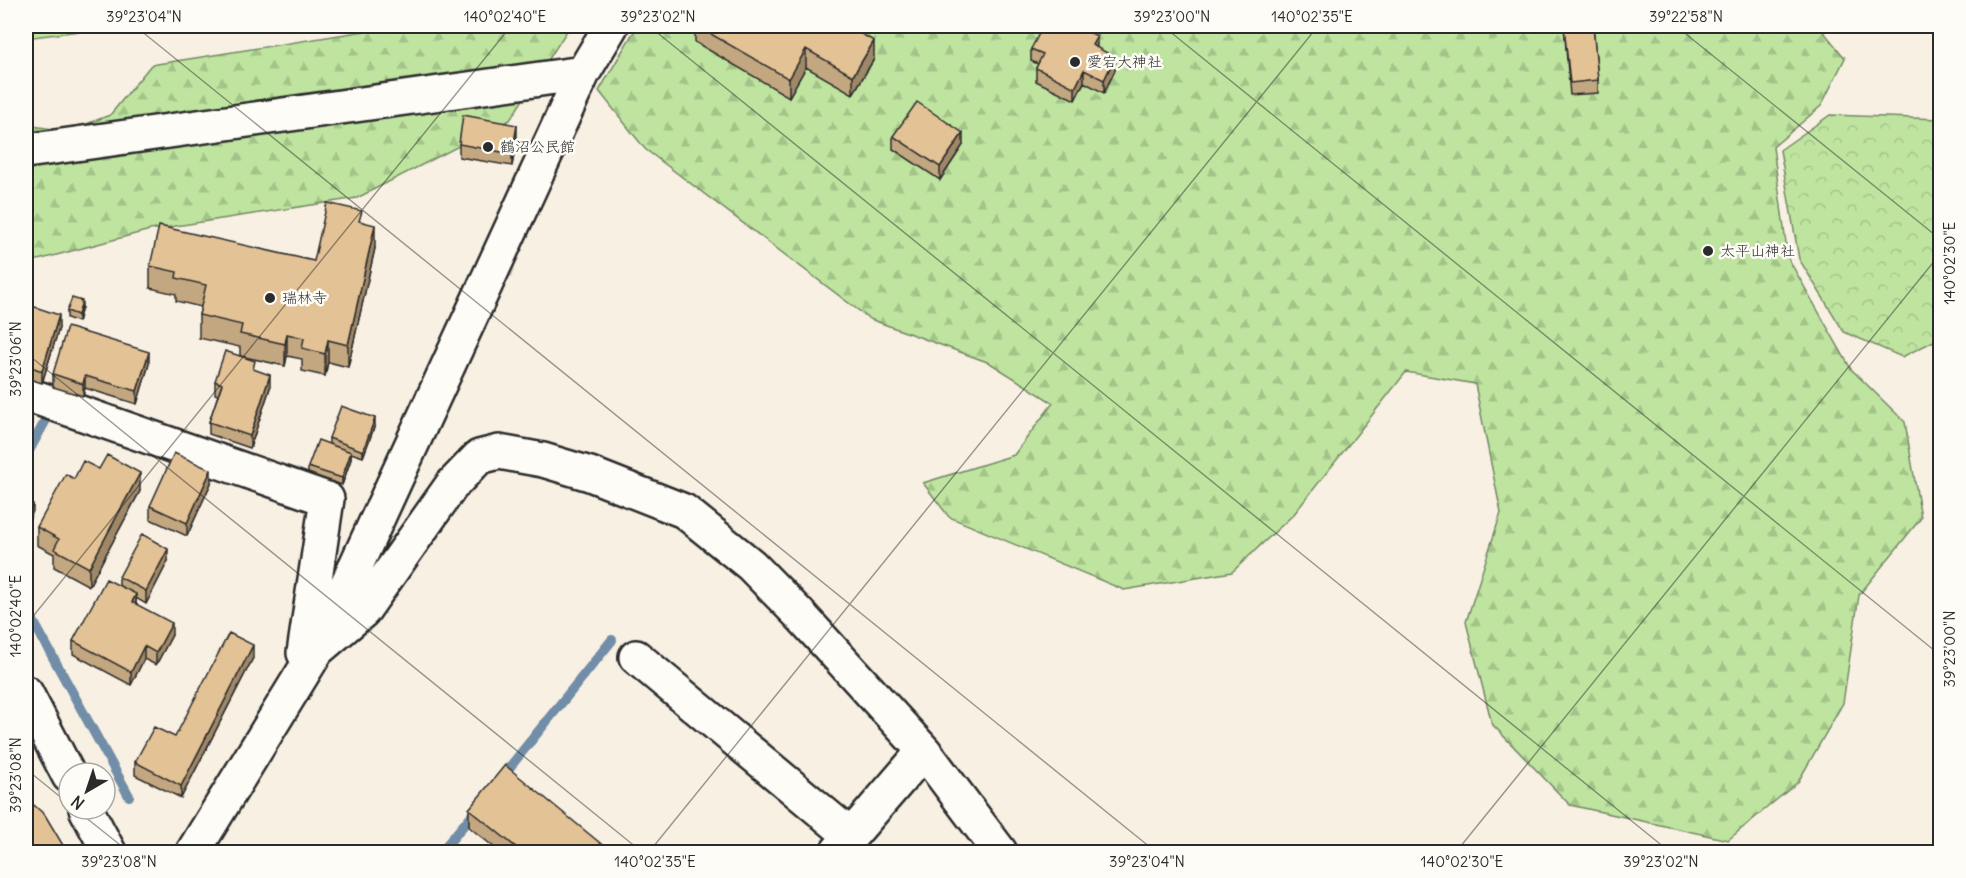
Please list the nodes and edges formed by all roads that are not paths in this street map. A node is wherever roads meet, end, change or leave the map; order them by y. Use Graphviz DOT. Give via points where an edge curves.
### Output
graph roads {
  1 [pos="611,26"];
  2 [pos="583,73"];
  3 [pos="26,151"];
  4 [pos="26,393"];
  5 [pos="636,657"];
  6 [pos="309,663"];
  7 [pos="26,693"];
  8 [pos="924,751"];
  9 [pos="61,761"];
  10 [pos="92,821"];
  11 [pos="844,844"];
  12 [pos="109,852"];
  13 [pos="193,852"];
  14 [pos="1000,852"];
  1 -- 2 [label="main road"];
  2 -- 3 [label="main road"];
  2 -- 6 [label="main road"];
  4 -- 6 [label="main road" via="327,499"];
  5 -- 11 [label="main road"];
  6 -- 8 [label="main road" via="363,611 467,468 479,457 499,452 590,474 684,511 751,565"];
  6 -- 13 [label="main road"];
  7 -- 9 [label="main road"];
  8 -- 11 [label="main road"];
  8 -- 14 [label="main road"];
  10 -- 12 [label="main road"];
}
